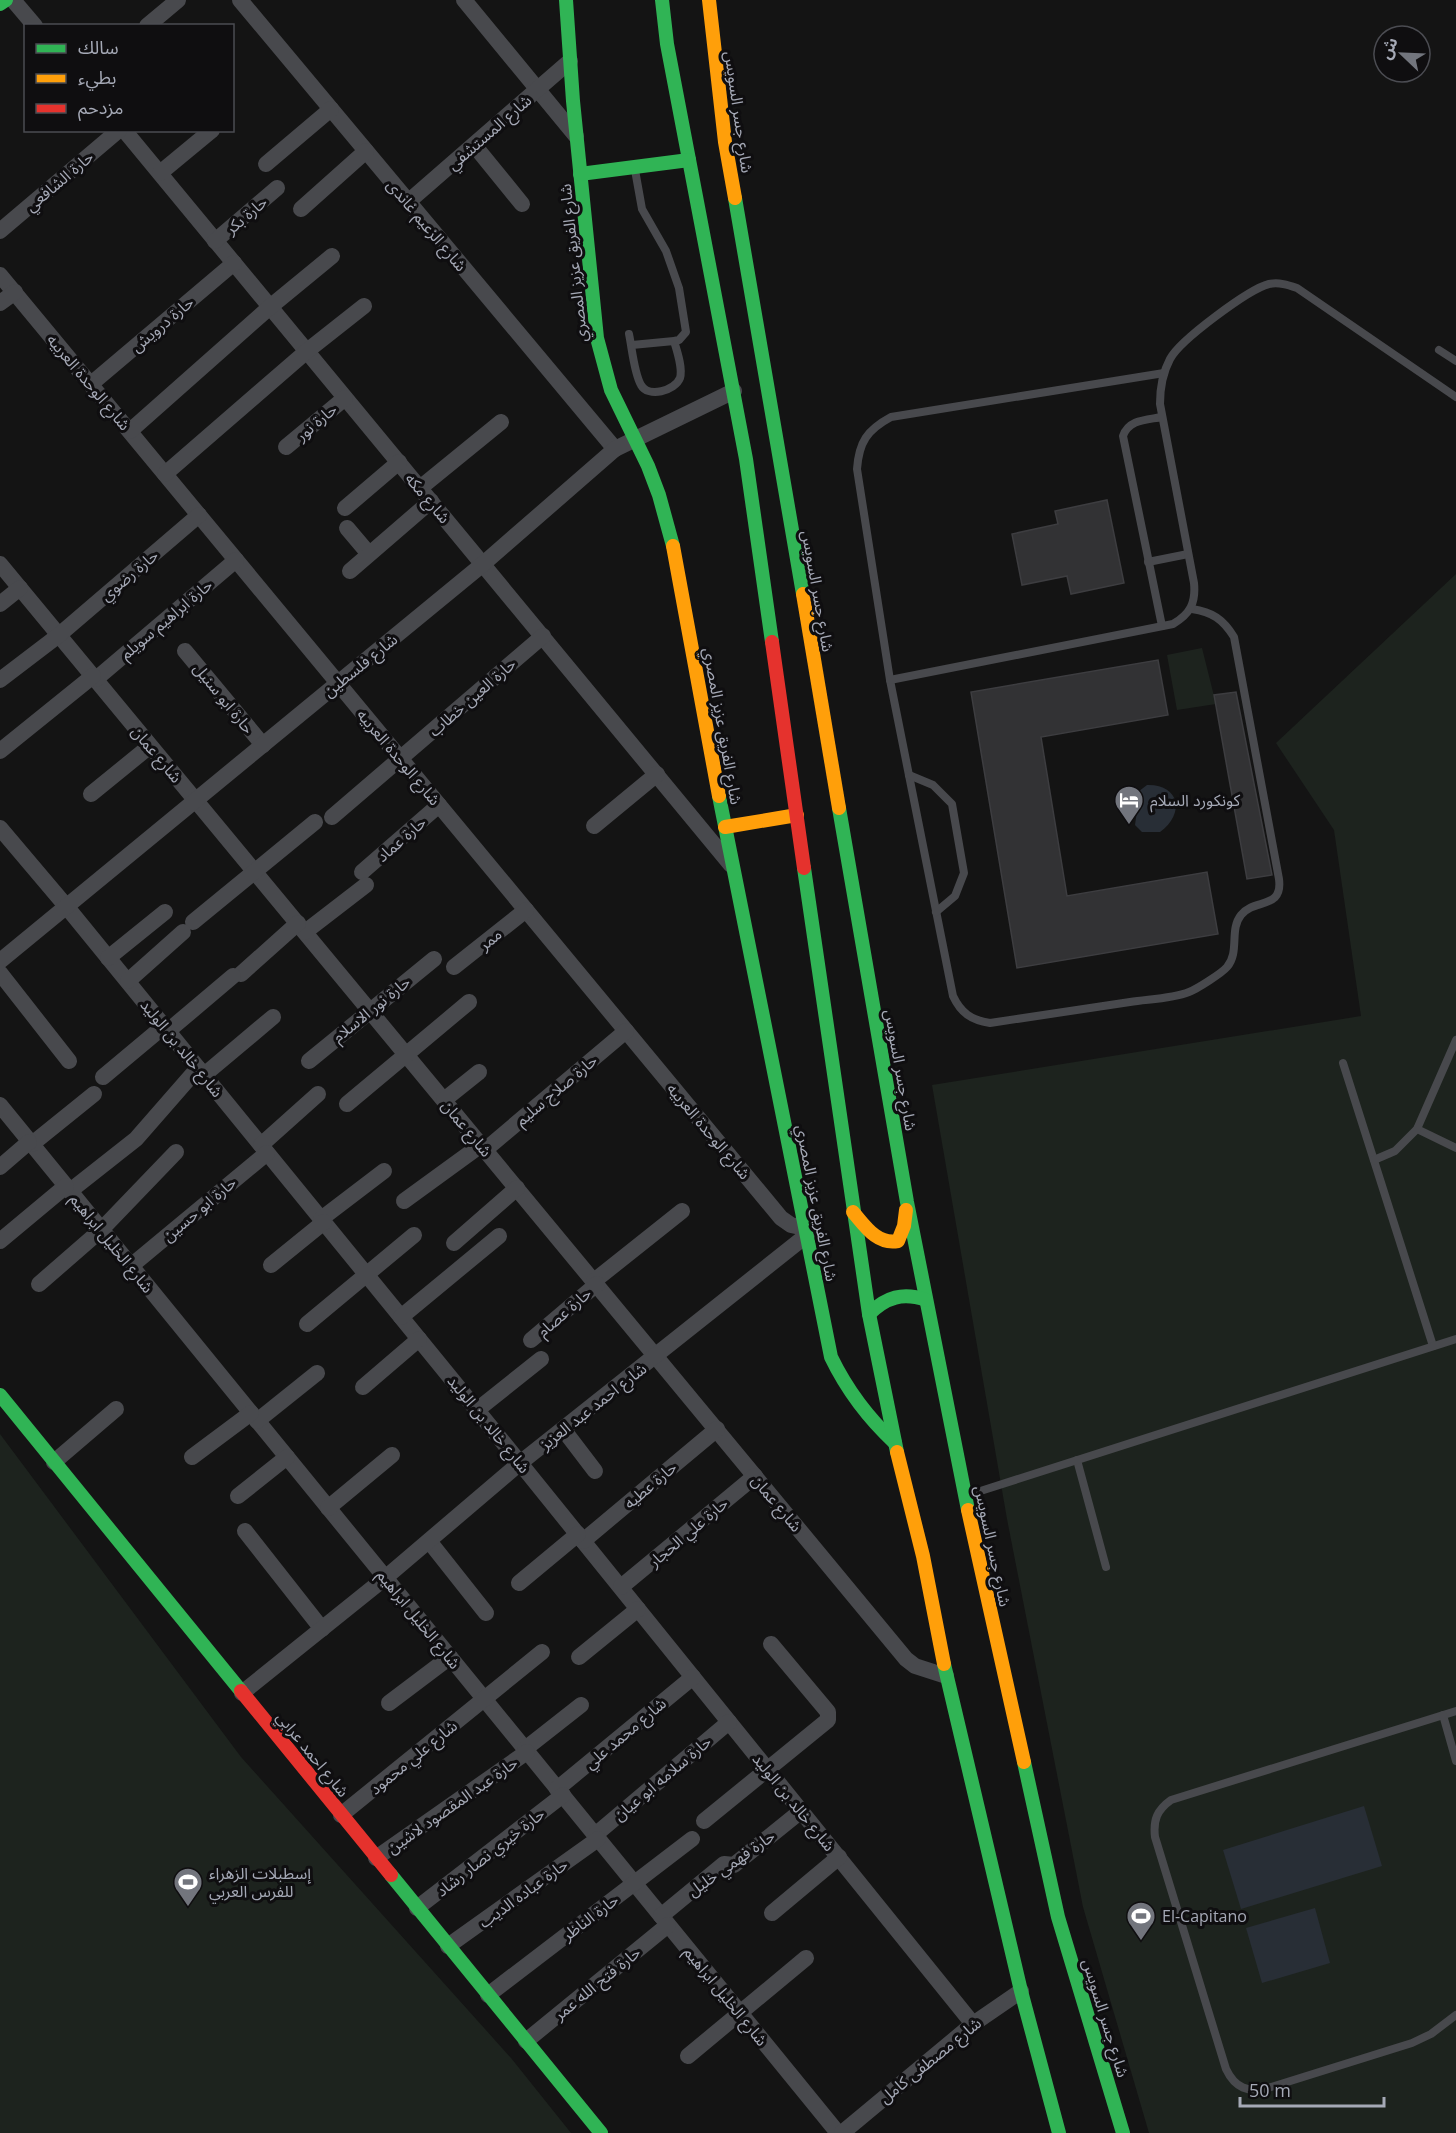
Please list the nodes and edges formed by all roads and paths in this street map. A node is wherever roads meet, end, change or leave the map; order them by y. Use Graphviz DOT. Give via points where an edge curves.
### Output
graph roads {
  1 [pos="6,0"];
  2 [pos="14,0"];
  3 [pos="178,0"];
  4 [pos="240,0"];
  5 [pos="464,0"];
  6 [pos="567,0"];
  7 [pos="662,0"];
  8 [pos="709,0"];
  9 [pos="0,4"];
  10 [pos="33,24"];
  11 [pos="149,24"];
  12 [pos="570,61"];
  13 [pos="539,89"];
  14 [pos="331,109"];
  15 [pos="116,132"];
  16 [pos="126,132"];
  17 [pos="210,132"];
  18 [pos="577,136"];
  19 [pos="474,145"];
  20 [pos="366,151"];
  21 [pos="689,160"];
  22 [pos="266,164"];
  23 [pos="634,167"];
  24 [pos="160,173"];
  25 [pos="580,174"];
  26 [pos="277,188"];
  27 [pos="408,202"];
  28 [pos="522,204"];
  29 [pos="301,209"];
  30 [pos="0,231"];
  31 [pos="215,241"];
  32 [pos="332,256"];
  33 [pos="234,263"];
  34 [pos="0,275"];
  35 [pos="15,292"];
  36 [pos="0,303"];
  37 [pos="364,306"];
  38 [pos="270,307"];
  39 [pos="629,334"];
  40 [pos="675,341"];
  41 [pos="632,345"];
  42 [pos="1439,350"];
  43 [pos="306,351"];
  44 [pos="1456,361"];
  45 [pos="1164,373"];
  46 [pos="91,384"];
  47 [pos="734,391"];
  48 [pos="1456,397"];
  49 [pos="345,398"];
  50 [pos="1162,417"];
  51 [pos="501,422"];
  52 [pos="130,432"];
  53 [pos="635,438"];
  54 [pos="286,447"];
  55 [pos="615,449"];
  56 [pos="399,462"];
  57 [pos="165,474"];
  58 [pos="420,488"];
  59 [pos="431,501"];
  60 [pos="345,508"];
  61 [pos="199,515"];
  62 [pos="347,528"];
  63 [pos="369,554"];
  64 [pos="1188,554"];
  65 [pos="236,560"];
  66 [pos="1148,562"];
  67 [pos="0,564"];
  68 [pos="483,564"];
  69 [pos="350,571"];
  70 [pos="20,588"];
  71 [pos="0,604"];
  72 [pos="1192,609"];
  73 [pos="1162,626"];
  74 [pos="59,635"];
  75 [pos="543,636"];
  76 [pos="185,651"];
  77 [pos="94,678"];
  78 [pos="0,680"];
  79 [pos="890,680"];
  80 [pos="338,683"];
  81 [pos="262,745"];
  82 [pos="150,746"];
  83 [pos="0,751"];
  84 [pos="401,758"];
  85 [pos="657,774"];
  86 [pos="909,776"];
  87 [pos="91,794"];
  88 [pos="196,800"];
  89 [pos="440,805"];
  90 [pos="797,815"];
  91 [pos="332,817"];
  92 [pos="315,822"];
  93 [pos="594,826"];
  94 [pos="725,827"];
  95 [pos="2,834"];
  96 [pos="733,867"];
  97 [pos="255,872"];
  98 [pos="66,906"];
  99 [pos="526,910"];
  100 [pos="165,912"];
  101 [pos="936,912"];
  102 [pos="302,928"];
  103 [pos="108,958"];
  104 [pos="434,959"];
  105 [pos="0,961"];
  106 [pos="454,967"];
  107 [pos="0,973"];
  108 [pos="128,981"];
  109 [pos="469,1002"];
  110 [pos="369,1010"];
  111 [pos="273,1017"];
  112 [pos="166,1029"];
  113 [pos="626,1031"];
  114 [pos="1456,1040"];
  115 [pos="406,1054"];
  116 [pos="69,1061"];
  117 [pos="309,1061"];
  118 [pos="1343,1063"];
  119 [pos="201,1071"];
  120 [pos="479,1072"];
  121 [pos="104,1077"];
  122 [pos="94,1094"];
  123 [pos="318,1094"];
  124 [pos="444,1100"];
  125 [pos="347,1104"];
  126 [pos="0,1105"];
  127 [pos="1417,1129"];
  128 [pos="31,1143"];
  129 [pos="483,1148"];
  130 [pos="1456,1148"];
  131 [pos="264,1149"];
  132 [pos="176,1152"];
  133 [pos="1374,1160"];
  134 [pos="0,1167"];
  135 [pos="384,1171"];
  136 [pos="68,1188"];
  137 [pos="517,1188"];
  138 [pos="404,1201"];
  139 [pos="907,1202"];
  140 [pos="682,1211"];
  141 [pos="853,1212"];
  142 [pos="323,1221"];
  143 [pos="101,1230"];
  144 [pos="806,1232"];
  145 [pos="414,1234"];
  146 [pos="499,1236"];
  147 [pos="0,1242"];
  148 [pos="454,1243"];
  149 [pos="271,1265"];
  150 [pos="131,1266"];
  151 [pos="366,1274"];
  152 [pos="595,1283"];
  153 [pos="39,1284"];
  154 [pos="926,1300"];
  155 [pos="869,1314"];
  156 [pos="401,1317"];
  157 [pos="307,1324"];
  158 [pos="419,1339"];
  159 [pos="1456,1339"];
  160 [pos="531,1340"];
  161 [pos="1433,1346"];
  162 [pos="656,1356"];
  163 [pos="541,1359"];
  164 [pos="317,1372"];
  165 [pos="363,1387"];
  166 [pos="0,1395"];
  167 [pos="116,1408"];
  168 [pos="477,1410"];
  169 [pos="254,1417"];
  170 [pos="563,1429"];
  171 [pos="717,1429"];
  172 [pos="895,1443"];
  173 [pos="392,1455"];
  174 [pos="192,1457"];
  175 [pos="287,1457"];
  176 [pos="1077,1460"];
  177 [pos="54,1462"];
  178 [pos="520,1463"];
  179 [pos="595,1471"];
  180 [pos="755,1476"];
  181 [pos="238,1496"];
  182 [pos="965,1496"];
  183 [pos="328,1508"];
  184 [pos="245,1531"];
  185 [pos="580,1537"];
  186 [pos="429,1541"];
  187 [pos="1106,1567"];
  188 [pos="385,1578"];
  189 [pos="519,1583"];
  190 [pos="621,1587"];
  191 [pos="638,1609"];
  192 [pos="486,1613"];
  193 [pos="322,1629"];
  194 [pos="771,1644"];
  195 [pos="542,1652"];
  196 [pos="450,1657"];
  197 [pos="579,1657"];
  198 [pos="946,1676"];
  199 [pos="693,1677"];
  200 [pos="242,1693"];
  201 [pos="484,1699"];
  202 [pos="389,1703"];
  203 [pos="581,1705"];
  204 [pos="1456,1711"];
  205 [pos="1443,1715"];
  206 [pos="729,1722"];
  207 [pos="526,1750"];
  208 [pos="1456,1761"];
  209 [pos="768,1769"];
  210 [pos="560,1792"];
  211 [pos="801,1811"];
  212 [pos="341,1815"];
  213 [pos="704,1821"];
  214 [pos="597,1837"];
  215 [pos="692,1839"];
  216 [pos="839,1857"];
  217 [pos="376,1858"];
  218 [pos="634,1883"];
  219 [pos="417,1908"];
  220 [pos="772,1912"];
  221 [pos="665,1920"];
  222 [pos="448,1946"];
  223 [pos="806,1958"];
  224 [pos="1021,1991"];
  225 [pos="488,1995"];
  226 [pos="740,2012"];
  227 [pos="1456,2015"];
  228 [pos="973,2024"];
  229 [pos="526,2041"];
  230 [pos="688,2056"];
  231 [pos="601,2133"];
  232 [pos="840,2133"];
  233 [pos="1059,2133"];
  234 [pos="1124,2133"];
  1 -- 9 [label="main road"];
  2 -- 10 [label="street"];
  3 -- 11 [label="street"];
  4 -- 14 [label="street, شارع الزعيم غاندى"];
  5 -- 13 [label="street"];
  6 -- 12 [label="main road, شارع الفريق عزيز المصري"];
  7 -- 21 [label="main road"];
  8 -- 139 [label="main road, شارع جسر السويس" via="724,141"];
  12 -- 13 [label="street, شارع المستشفي"];
  12 -- 18 [label="main road, شارع الفريق عزيز المصري"];
  13 -- 18 [label="street"];
  13 -- 19 [label="street, شارع المستشفي"];
  14 -- 20 [label="street, شارع الزعيم غاندى"];
  14 -- 22 [label="street"];
  15 -- 30 [label="street, حارة الشافعي"];
  16 -- 24 [label="street, شارع مكه"];
  17 -- 24 [label="street"];
  18 -- 25 [label="main road, شارع الفريق عزيز المصري"];
  19 -- 27 [label="street, شارع المستشفي"];
  19 -- 28 [label="street"];
  20 -- 27 [label="street, شارع الزعيم غاندى"];
  20 -- 29 [label="street"];
  21 -- 23 [label="main road"];
  21 -- 47 [label="main road"];
  23 -- 25 [label="main road"];
  23 -- 40 [label="lane" via="642,209 666,251 680,288 686,332"];
  24 -- 31 [label="street, شارع مكه"];
  25 -- 53 [label="main road, شارع الفريق عزيز المصري" via="597,338 612,390"];
  26 -- 31 [label="street, حارة بكر"];
  27 -- 55 [label="street, شارع الزعيم غاندى"];
  31 -- 33 [label="street, شارع مكه"];
  32 -- 38 [label="street"];
  33 -- 38 [label="street, شارع مكه"];
  33 -- 46 [label="street, حارة درويش"];
  34 -- 35 [label="street, شارع الوحدة العربيه"];
  35 -- 36 [label="street"];
  35 -- 46 [label="street, شارع الوحدة العربيه"];
  37 -- 43 [label="street"];
  38 -- 43 [label="street, شارع مكه"];
  38 -- 52 [label="street"];
  39 -- 41 [label="lane"];
  40 -- 41 [label="lane"];
  40 -- 41 [label="lane" via="680,376 673,387 657,392 641,386"];
  42 -- 44 [label="lane"];
  43 -- 49 [label="street, شارع مكه"];
  43 -- 57 [label="street"];
  45 -- 48 [label="lane" via="1170,358 1192,334 1258,288 1284,284 1297,288"];
  45 -- 50 [label="lane"];
  45 -- 79 [label="lane" via="891,417 865,437 858,452 857,469"];
  46 -- 52 [label="street, شارع الوحدة العربيه"];
  47 -- 53 [label="street, شارع فلسطين"];
  47 -- 90 [label="main road"];
  49 -- 54 [label="street, حارة نور"];
  49 -- 56 [label="street, شارع مكه"];
  50 -- 64 [label="lane"];
  50 -- 66 [label="lane" via="1136,422 1124,436"];
  51 -- 58 [label="street"];
  52 -- 57 [label="street, شارع الوحدة العربيه"];
  53 -- 55 [label="street, شارع فلسطين"];
  53 -- 94 [label="main road, شارع الفريق عزيز المصري" via="658,495 675,555"];
  55 -- 68 [label="street, شارع فلسطين"];
  56 -- 58 [label="street, شارع مكه"];
  56 -- 60 [label="street"];
  57 -- 61 [label="street, شارع الوحدة العربيه"];
  58 -- 59 [label="street, شارع مكه"];
  59 -- 63 [label="street"];
  59 -- 68 [label="street, شارع مكه"];
  61 -- 65 [label="street, شارع الوحدة العربيه"];
  61 -- 74 [label="street, حارة رضوي"];
  62 -- 63 [label="street"];
  63 -- 69 [label="street"];
  64 -- 66 [label="lane"];
  64 -- 72 [label="lane" via="1196,596"];
  65 -- 77 [label="street, حارة ابراهيم سويلم"];
  65 -- 80 [label="street, شارع الوحدة العربيه"];
  66 -- 73 [label="lane"];
  67 -- 70 [label="street, شارع عمان"];
  68 -- 75 [label="street, شارع مكه"];
  68 -- 80 [label="street, شارع فلسطين"];
  70 -- 71 [label="street"];
  70 -- 74 [label="street, شارع عمان"];
  72 -- 73 [label="lane" via="1184,618"];
  72 -- 101 [label="lane" via="1217,616 1234,637 1280,886 1274,900 1253,906 1239,917 1227,968 1183,994 990,1023 978,1021 967,1016 953,996"];
  73 -- 79 [label="lane"];
  74 -- 77 [label="street, شارع عمان"];
  74 -- 78 [label="street, حارة رضوي"];
  75 -- 84 [label="street, حارة العين خطاب"];
  75 -- 85 [label="street, شارع مكه"];
  76 -- 81 [label="street, حارة ابو سنيل"];
  77 -- 82 [label="street, شارع عمان"];
  77 -- 83 [label="street, حارة ابراهيم سويلم"];
  79 -- 86 [label="lane"];
  80 -- 81 [label="street, شارع فلسطين"];
  80 -- 84 [label="street, شارع الوحدة العربيه"];
  81 -- 88 [label="street, شارع فلسطين"];
  82 -- 87 [label="street"];
  82 -- 88 [label="street, شارع عمان"];
  84 -- 89 [label="street, شارع الوحدة العربيه"];
  84 -- 91 [label="street, حارة العين خطاب"];
  85 -- 93 [label="street"];
  85 -- 96 [label="street, شارع مكه"];
  86 -- 101 [label="lane"];
  86 -- 101 [label="lane" via="933,785 952,804 964,873 955,896"];
  88 -- 97 [label="street, شارع عمان"];
  88 -- 98 [label="street, شارع فلسطين"];
  89 -- 99 [label="street, شارع الوحدة العربيه"];
  89 -- 102 [label="street, حارة عماد" via="364,879"];
  90 -- 94 [label="main road"];
  90 -- 141 [label="main road"];
  92 -- 97 [label="street"];
  94 -- 96 [label="main road, شارع الفريق عزيز المصري"];
  95 -- 98 [label="street, شارع خالد بن الوليد"];
  96 -- 144 [label="main road, شارع الفريق عزيز المصري"];
  97 -- 102 [label="street, شارع عمان"];
  97 -- 108 [label="street"];
  98 -- 103 [label="street, شارع خالد بن الوليد"];
  98 -- 105 [label="street, شارع فلسطين"];
  99 -- 106 [label="street, ممر"];
  99 -- 113 [label="street, شارع الوحدة العربيه"];
  100 -- 103 [label="street"];
  102 -- 110 [label="street, شارع عمان"];
  102 -- 112 [label="street, حارة عماد"];
  103 -- 108 [label="street, شارع خالد بن الوليد"];
  104 -- 110 [label="street, حارة نور الاسلام"];
  107 -- 116 [label="street"];
  108 -- 112 [label="street, شارع خالد بن الوليد"];
  109 -- 115 [label="street"];
  110 -- 115 [label="street, شارع عمان"];
  110 -- 117 [label="street, حارة نور الاسلام"];
  111 -- 119 [label="street"];
  112 -- 119 [label="street, شارع خالد بن الوليد"];
  112 -- 121 [label="street, حارة عماد"];
  113 -- 129 [label="street, حارة صلاح سليم"];
  113 -- 144 [label="street, شارع الوحدة العربيه" via="781,1218"];
  114 -- 127 [label="lane"];
  115 -- 124 [label="street, شارع عمان"];
  115 -- 125 [label="street"];
  118 -- 133 [label="lane"];
  119 -- 131 [label="street, شارع خالد بن الوليد"];
  119 -- 136 [label="street" via="136,1139"];
  120 -- 124 [label="street"];
  122 -- 128 [label="street"];
  123 -- 131 [label="street, حارة ابو حسين"];
  124 -- 129 [label="street, شارع عمان"];
  126 -- 128 [label="street, شارع الخليل ابراهيم"];
  127 -- 130 [label="lane"];
  127 -- 133 [label="lane" via="1395,1151"];
  128 -- 134 [label="street"];
  128 -- 136 [label="street, شارع الخليل ابراهيم"];
  129 -- 137 [label="street, شارع عمان"];
  129 -- 138 [label="street, حارة صلاح سليم"];
  131 -- 142 [label="street, شارع خالد بن الوليد"];
  131 -- 150 [label="street, حارة ابو حسين"];
  132 -- 143 [label="street"];
  133 -- 161 [label="lane"];
  135 -- 142 [label="street"];
  136 -- 143 [label="street, شارع الخليل ابراهيم"];
  136 -- 147 [label="street"];
  137 -- 148 [label="street"];
  137 -- 152 [label="street, شارع عمان"];
  139 -- 141 [label="main road" via="903,1230 898,1241 892,1243 877,1237"];
  139 -- 154 [label="main road, شارع جسر السويس"];
  140 -- 152 [label="street, حارة عصام"];
  141 -- 155 [label="main road"];
  142 -- 149 [label="street"];
  142 -- 151 [label="street, شارع خالد بن الوليد"];
  143 -- 150 [label="street, شارع الخليل ابراهيم"];
  143 -- 153 [label="street"];
  144 -- 162 [label="street, شارع احمد عبد العزيز"];
  144 -- 172 [label="main road, شارع الفريق عزيز المصري" via="831,1357 854,1399"];
  145 -- 151 [label="street"];
  146 -- 156 [label="street"];
  150 -- 169 [label="street, شارع الخليل ابراهيم"];
  151 -- 156 [label="street, شارع خالد بن الوليد"];
  151 -- 157 [label="street"];
  152 -- 160 [label="street, حارة عصام"];
  152 -- 162 [label="street, شارع عمان"];
  154 -- 155 [label="main road" via="895,1296"];
  154 -- 182 [label="main road, شارع جسر السويس"];
  155 -- 172 [label="main road"];
  156 -- 158 [label="street, شارع خالد بن الوليد"];
  158 -- 165 [label="street"];
  158 -- 168 [label="street, شارع خالد بن الوليد"];
  159 -- 161 [label="lane"];
  161 -- 176 [label="lane"];
  162 -- 170 [label="street, شارع احمد عبد العزيز"];
  162 -- 171 [label="street, شارع عمان"];
  163 -- 168 [label="street"];
  164 -- 169 [label="street"];
  166 -- 177 [label="main road, شارع احمد عرابي"];
  167 -- 177 [label="street"];
  168 -- 178 [label="street, شارع خالد بن الوليد"];
  169 -- 174 [label="street"];
  169 -- 175 [label="street, شارع الخليل ابراهيم"];
  170 -- 178 [label="street, شارع احمد عبد العزيز"];
  170 -- 179 [label="street"];
  171 -- 180 [label="street, شارع عمان"];
  171 -- 185 [label="street, حارة عطيه"];
  172 -- 198 [label="main road" via="923,1556"];
  173 -- 183 [label="street"];
  175 -- 181 [label="street"];
  175 -- 183 [label="street, شارع الخليل ابراهيم"];
  176 -- 182 [label="lane"];
  176 -- 187 [label="lane"];
  177 -- 200 [label="main road, شارع احمد عرابي"];
  178 -- 185 [label="street, شارع خالد بن الوليد"];
  178 -- 186 [label="street, شارع احمد عبد العزيز"];
  180 -- 190 [label="street, حارة علي الحجار"];
  180 -- 198 [label="street, شارع عمان" via="906,1659"];
  182 -- 234 [label="main road, شارع جسر السويس" via="1058,1917"];
  183 -- 188 [label="street, شارع الخليل ابراهيم"];
  184 -- 193 [label="street"];
  185 -- 189 [label="street, حارة عطيه"];
  185 -- 190 [label="street, شارع خالد بن الوليد"];
  186 -- 188 [label="street, شارع احمد عبد العزيز"];
  186 -- 192 [label="street"];
  188 -- 193 [label="street, شارع احمد عبد العزيز"];
  188 -- 196 [label="street, شارع الخليل ابراهيم"];
  190 -- 191 [label="street, شارع خالد بن الوليد"];
  191 -- 197 [label="street"];
  191 -- 199 [label="street, شارع خالد بن الوليد"];
  193 -- 200 [label="street, شارع احمد عبد العزيز"];
  194 -- 209 [label="street" via="829,1716"];
  195 -- 201 [label="street, شارع علي محمود"];
  196 -- 201 [label="street, شارع الخليل ابراهيم"];
  196 -- 202 [label="street"];
  198 -- 224 [label="main road"];
  199 -- 206 [label="street, شارع خالد بن الوليد"];
  199 -- 210 [label="street, شارع محمد علي"];
  200 -- 212 [label="main road, شارع احمد عرابي"];
  201 -- 207 [label="street, شارع الخليل ابراهيم"];
  201 -- 212 [label="street, شارع علي محمود"];
  203 -- 207 [label="street, حارة عبد المقصود لاشين"];
  204 -- 205 [label="lane"];
  205 -- 208 [label="lane"];
  205 -- 227 [label="lane" via="1171,1800 1156,1815 1154,1826 1226,2069 1242,2089 1268,2088 1412,2043"];
  206 -- 209 [label="street, شارع خالد بن الوليد"];
  206 -- 214 [label="street, حارة سلامه ابو عيان"];
  207 -- 210 [label="street, شارع الخليل ابراهيم"];
  207 -- 217 [label="street, حارة عبد المقصود لاشين"];
  209 -- 211 [label="street, شارع خالد بن الوليد"];
  209 -- 213 [label="street"];
  210 -- 214 [label="street, شارع الخليل ابراهيم"];
  210 -- 219 [label="street, حارة خيري نصار رشاد"];
  211 -- 216 [label="street, شارع خالد بن الوليد"];
  211 -- 221 [label="street, حارة فهمي خليل" via="734,1864 724,1864"];
  212 -- 217 [label="main road, شارع احمد عرابي"];
  214 -- 218 [label="street, شارع الخليل ابراهيم"];
  214 -- 222 [label="street, حارة عباده الديب"];
  215 -- 218 [label="street, حارة الناظر"];
  216 -- 220 [label="street"];
  216 -- 228 [label="street, شارع خالد بن الوليد"];
  217 -- 219 [label="main road, شارع احمد عرابي"];
  218 -- 221 [label="street, شارع الخليل ابراهيم"];
  218 -- 225 [label="street, حارة الناظر"];
  219 -- 222 [label="main road, شارع احمد عرابي"];
  221 -- 226 [label="street, شارع الخليل ابراهيم"];
  221 -- 229 [label="street, حارة فتح الله عمر"];
  222 -- 225 [label="main road, شارع احمد عرابي"];
  223 -- 226 [label="street"];
  224 -- 228 [label="street, شارع مصطفى كامل"];
  224 -- 233 [label="main road"];
  225 -- 229 [label="main road, شارع احمد عرابي"];
  226 -- 230 [label="street"];
  226 -- 232 [label="street, شارع الخليل ابراهيم"];
  228 -- 232 [label="street, شارع مصطفى كامل"];
  229 -- 231 [label="main road, شارع احمد عرابي"];
}
